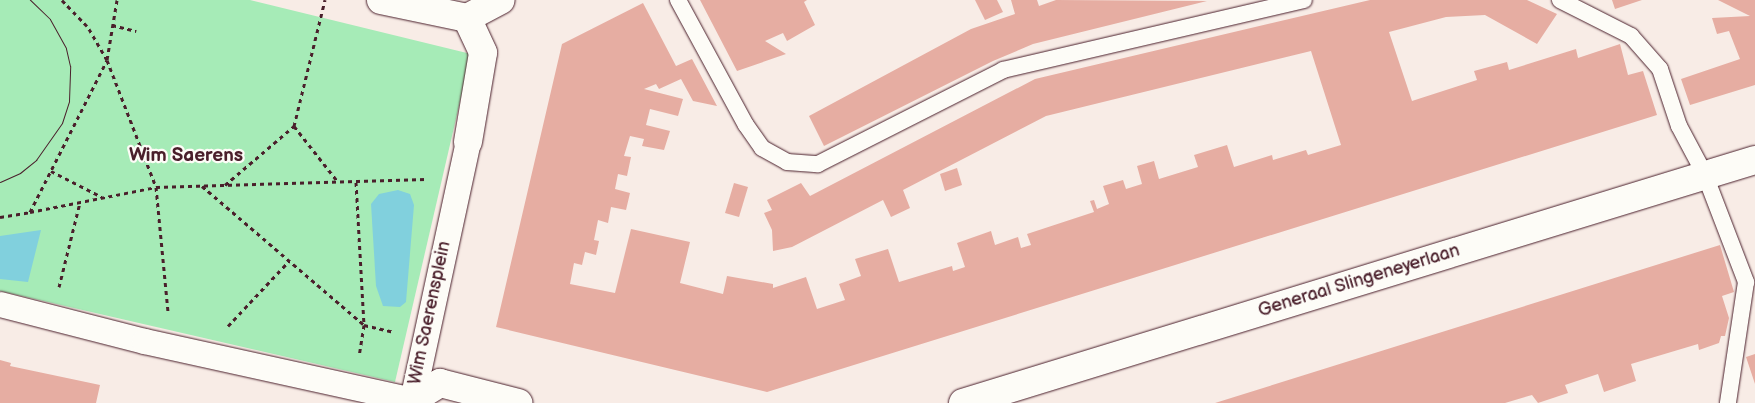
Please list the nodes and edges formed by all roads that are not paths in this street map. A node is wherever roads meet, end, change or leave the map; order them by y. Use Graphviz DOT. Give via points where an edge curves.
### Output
graph roads {
  1 [pos="381,0"];
  2 [pos="501,0"];
  3 [pos="678,0"];
  4 [pos="1304,0"];
  5 [pos="1560,0"];
  6 [pos="467,18"];
  7 [pos="468,142"];
  8 [pos="1755,160"];
  9 [pos="1705,175"];
  10 [pos="0,304"];
  11 [pos="410,402"];
  12 [pos="518,403"];
  13 [pos="963,403"];
  14 [pos="1728,403"];
  1 -- 6 [label="street"];
  2 -- 6 [label="street"];
  3 -- 4 [label="lane" via="746,125 762,148 787,162 818,164 1004,70"];
  5 -- 9 [label="lane" via="1631,36 1660,70 1679,126"];
  6 -- 7 [label="street, Wim Saerensplein" via="483,53"];
  7 -- 11 [label="street, Wim Saerensplein"];
  8 -- 9 [label="street, Generaal Slingeneyerlaan"];
  9 -- 13 [label="street, Generaal Slingeneyerlaan"];
  9 -- 14 [label="lane" via="1746,282"];
  10 -- 11 [label="street, Wim Saerensplein"];
  11 -- 12 [label="street" via="440,384"];
}
